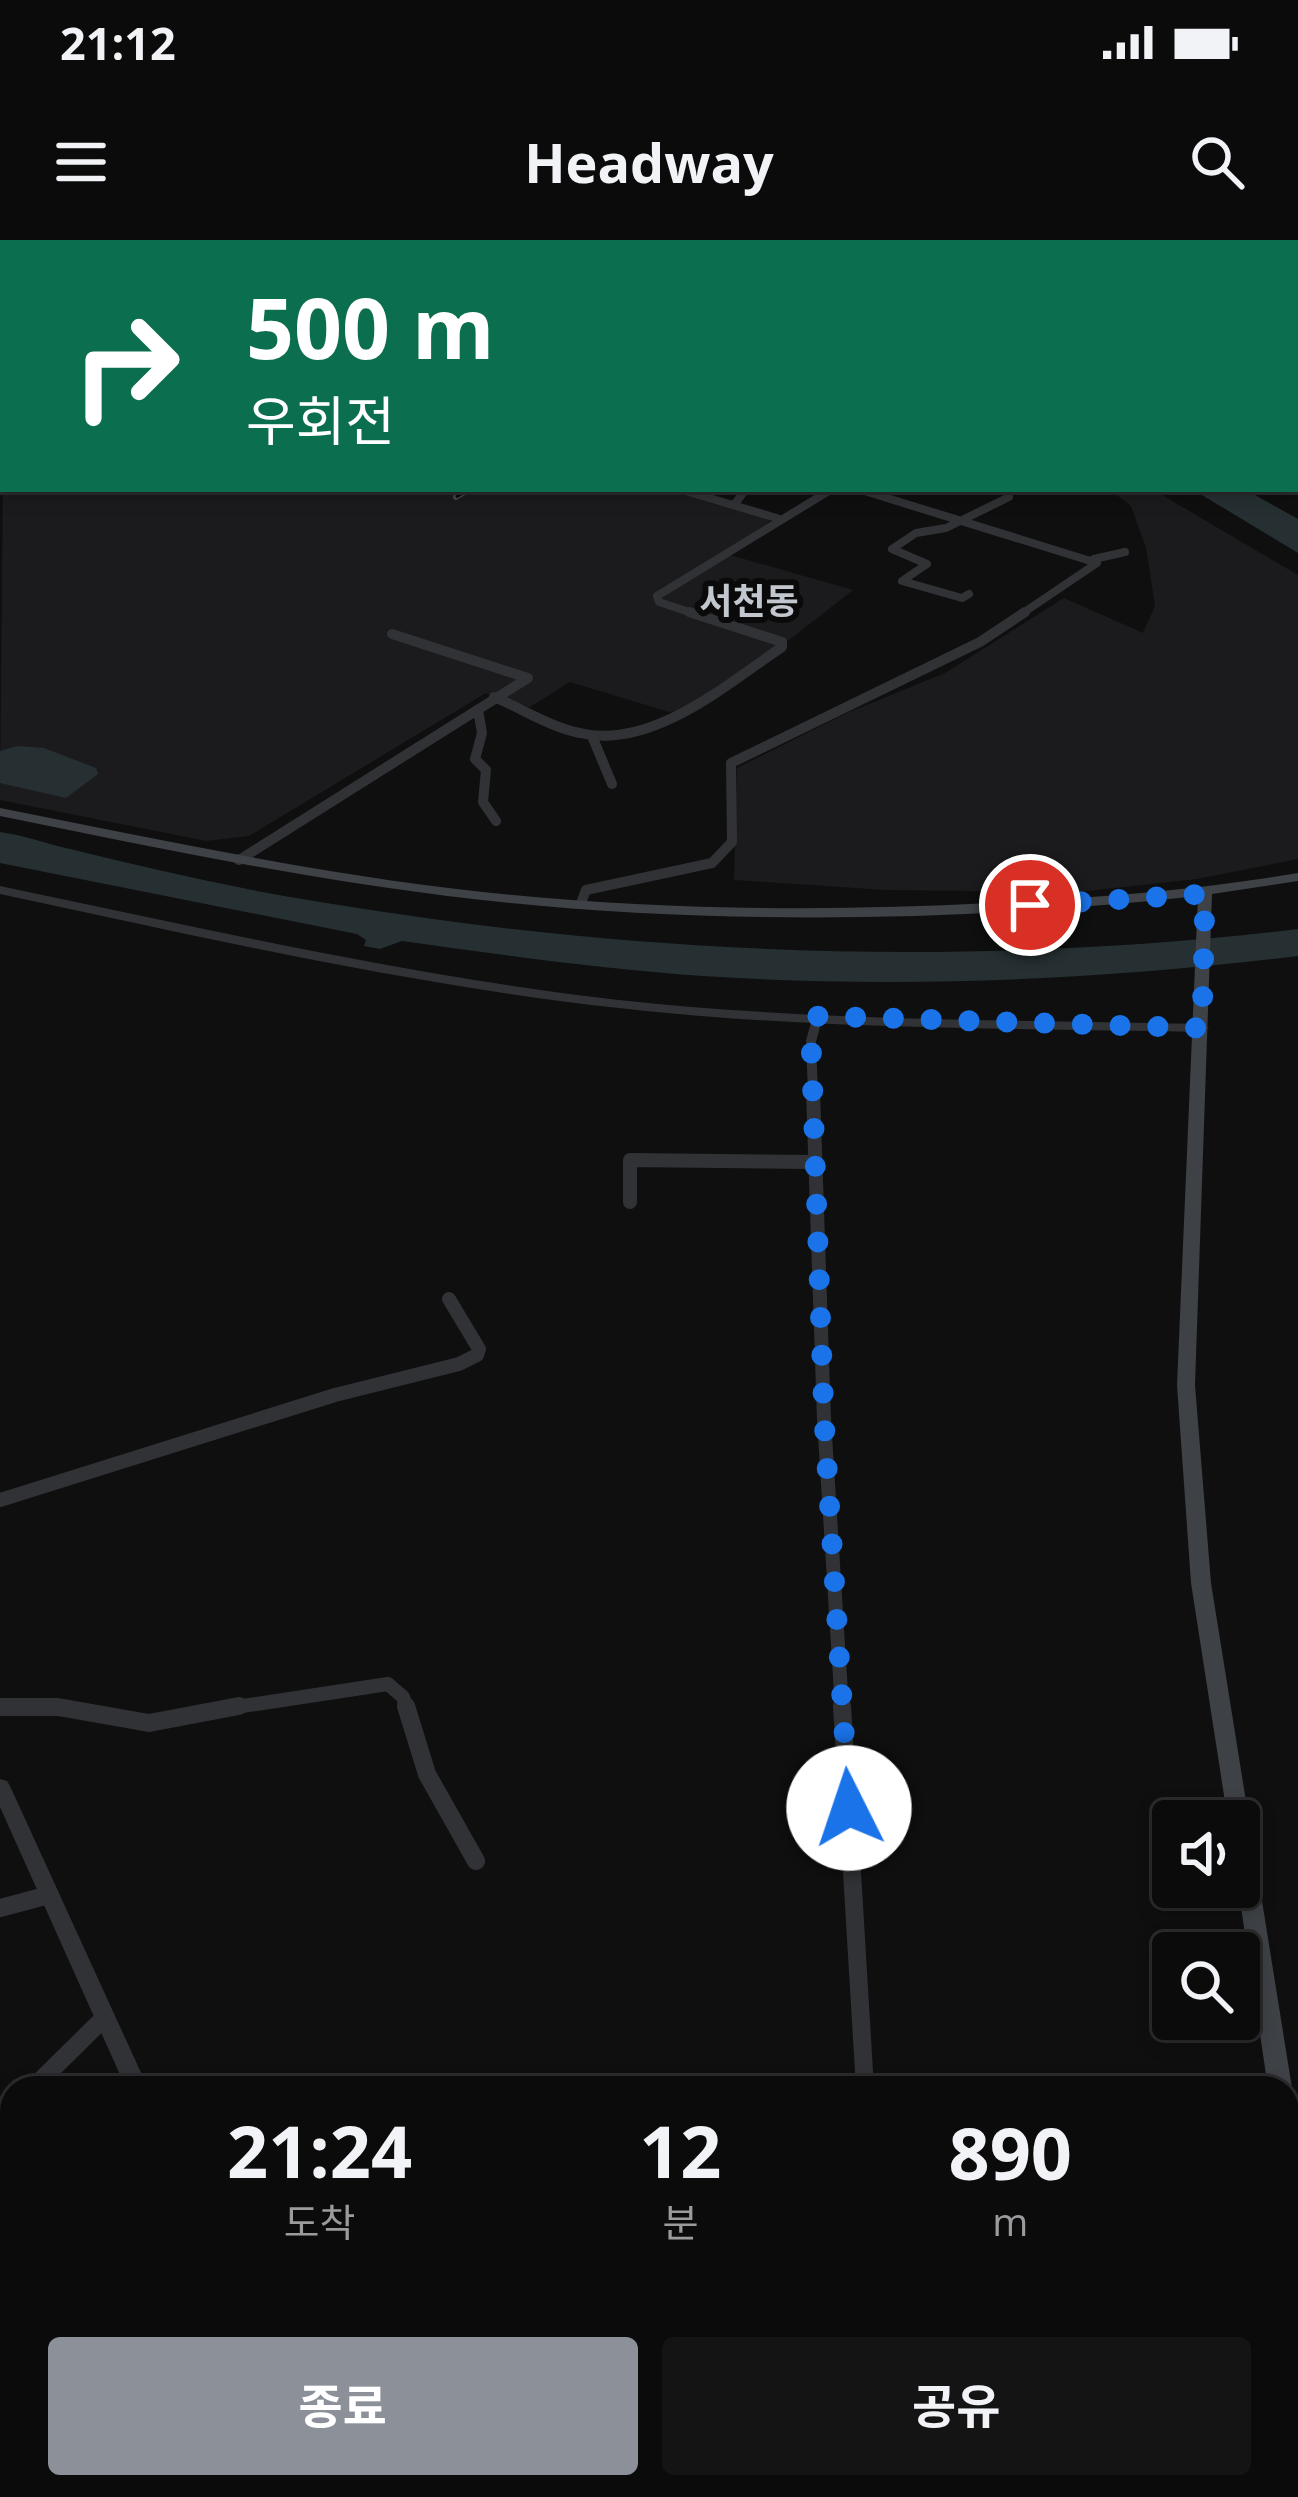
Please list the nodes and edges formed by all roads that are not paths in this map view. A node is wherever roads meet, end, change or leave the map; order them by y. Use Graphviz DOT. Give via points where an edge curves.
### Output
graph roads {
  1 [pos="689,492"];
  2 [pos="744,492"];
  3 [pos="827,492"];
  4 [pos="868,492"];
  5 [pos="1009,497"];
  6 [pos="734,505"];
  7 [pos="780,519"];
  8 [pos="961,520"];
  9 [pos="1125,552"];
  10 [pos="1094,559"];
  11 [pos="969,594"];
  12 [pos="392,634"];
  13 [pos="494,697"];
  14 [pos="478,710"];
  15 [pos="592,736"];
  16 [pos="611,784"];
  17 [pos="0,812"];
  18 [pos="496,821"];
  19 [pos="239,860"];
  20 [pos="1298,877"];
  21 [pos="0,890"];
  22 [pos="1206,901"];
  23 [pos="581,903"];
  24 [pos="818,1016"];
  25 [pos="1202,1022"];
  26 [pos="813,1162"];
  27 [pos="630,1202"];
  28 [pos="449,1299"];
  29 [pos="0,1500"];
  30 [pos="0,1707"];
  31 [pos="0,1786"];
  32 [pos="476,1861"];
  33 [pos="49,1895"];
  34 [pos="0,1908"];
  35 [pos="104,2018"];
  36 [pos="45,2076"];
  37 [pos="131,2076"];
  38 [pos="864,2076"];
  39 [pos="1278,2076"];
  1 -- 6 [label="street"];
  2 -- 6 [label="street"];
  3 -- 7 [label="street"];
  4 -- 8 [label="street"];
  5 -- 8 [label="street"];
  6 -- 7 [label="street"];
  7 -- 15 [label="street" via="657,596 782,647 680,714"];
  8 -- 10 [label="street"];
  8 -- 11 [label="street" via="892,549 927,564 902,581"];
  9 -- 10 [label="street"];
  10 -- 23 [label="street" via="1095,566 980,642 731,764 732,842 712,863 586,890"];
  12 -- 13 [label="street" via="528,679"];
  13 -- 14 [label="street"];
  13 -- 15 [label="street"];
  14 -- 18 [label="street" via="475,758 486,770 483,802"];
  14 -- 19 [label="street"];
  15 -- 16 [label="street"];
  17 -- 19 [label="main road"];
  19 -- 23 [label="main road"];
  20 -- 22 [label="main road"];
  21 -- 24 [label="street" via="572,999"];
  22 -- 23 [label="main road" via="748,914"];
  22 -- 25 [label="main road"];
  24 -- 25 [label="street"];
  24 -- 26 [label="street" via="811,1041"];
  25 -- 39 [label="main road" via="1186,1385 1190,1490"];
  26 -- 27 [label="street" via="630,1160"];
  26 -- 38 [label="street"];
  28 -- 29 [label="street" via="479,1349 459,1364"];
  30 -- 32 [label="street" via="58,1707 149,1723 388,1684 403,1697 427,1774"];
  31 -- 33 [label="street"];
  33 -- 34 [label="street"];
  33 -- 35 [label="street"];
  35 -- 36 [label="street"];
  35 -- 37 [label="street"];
}
